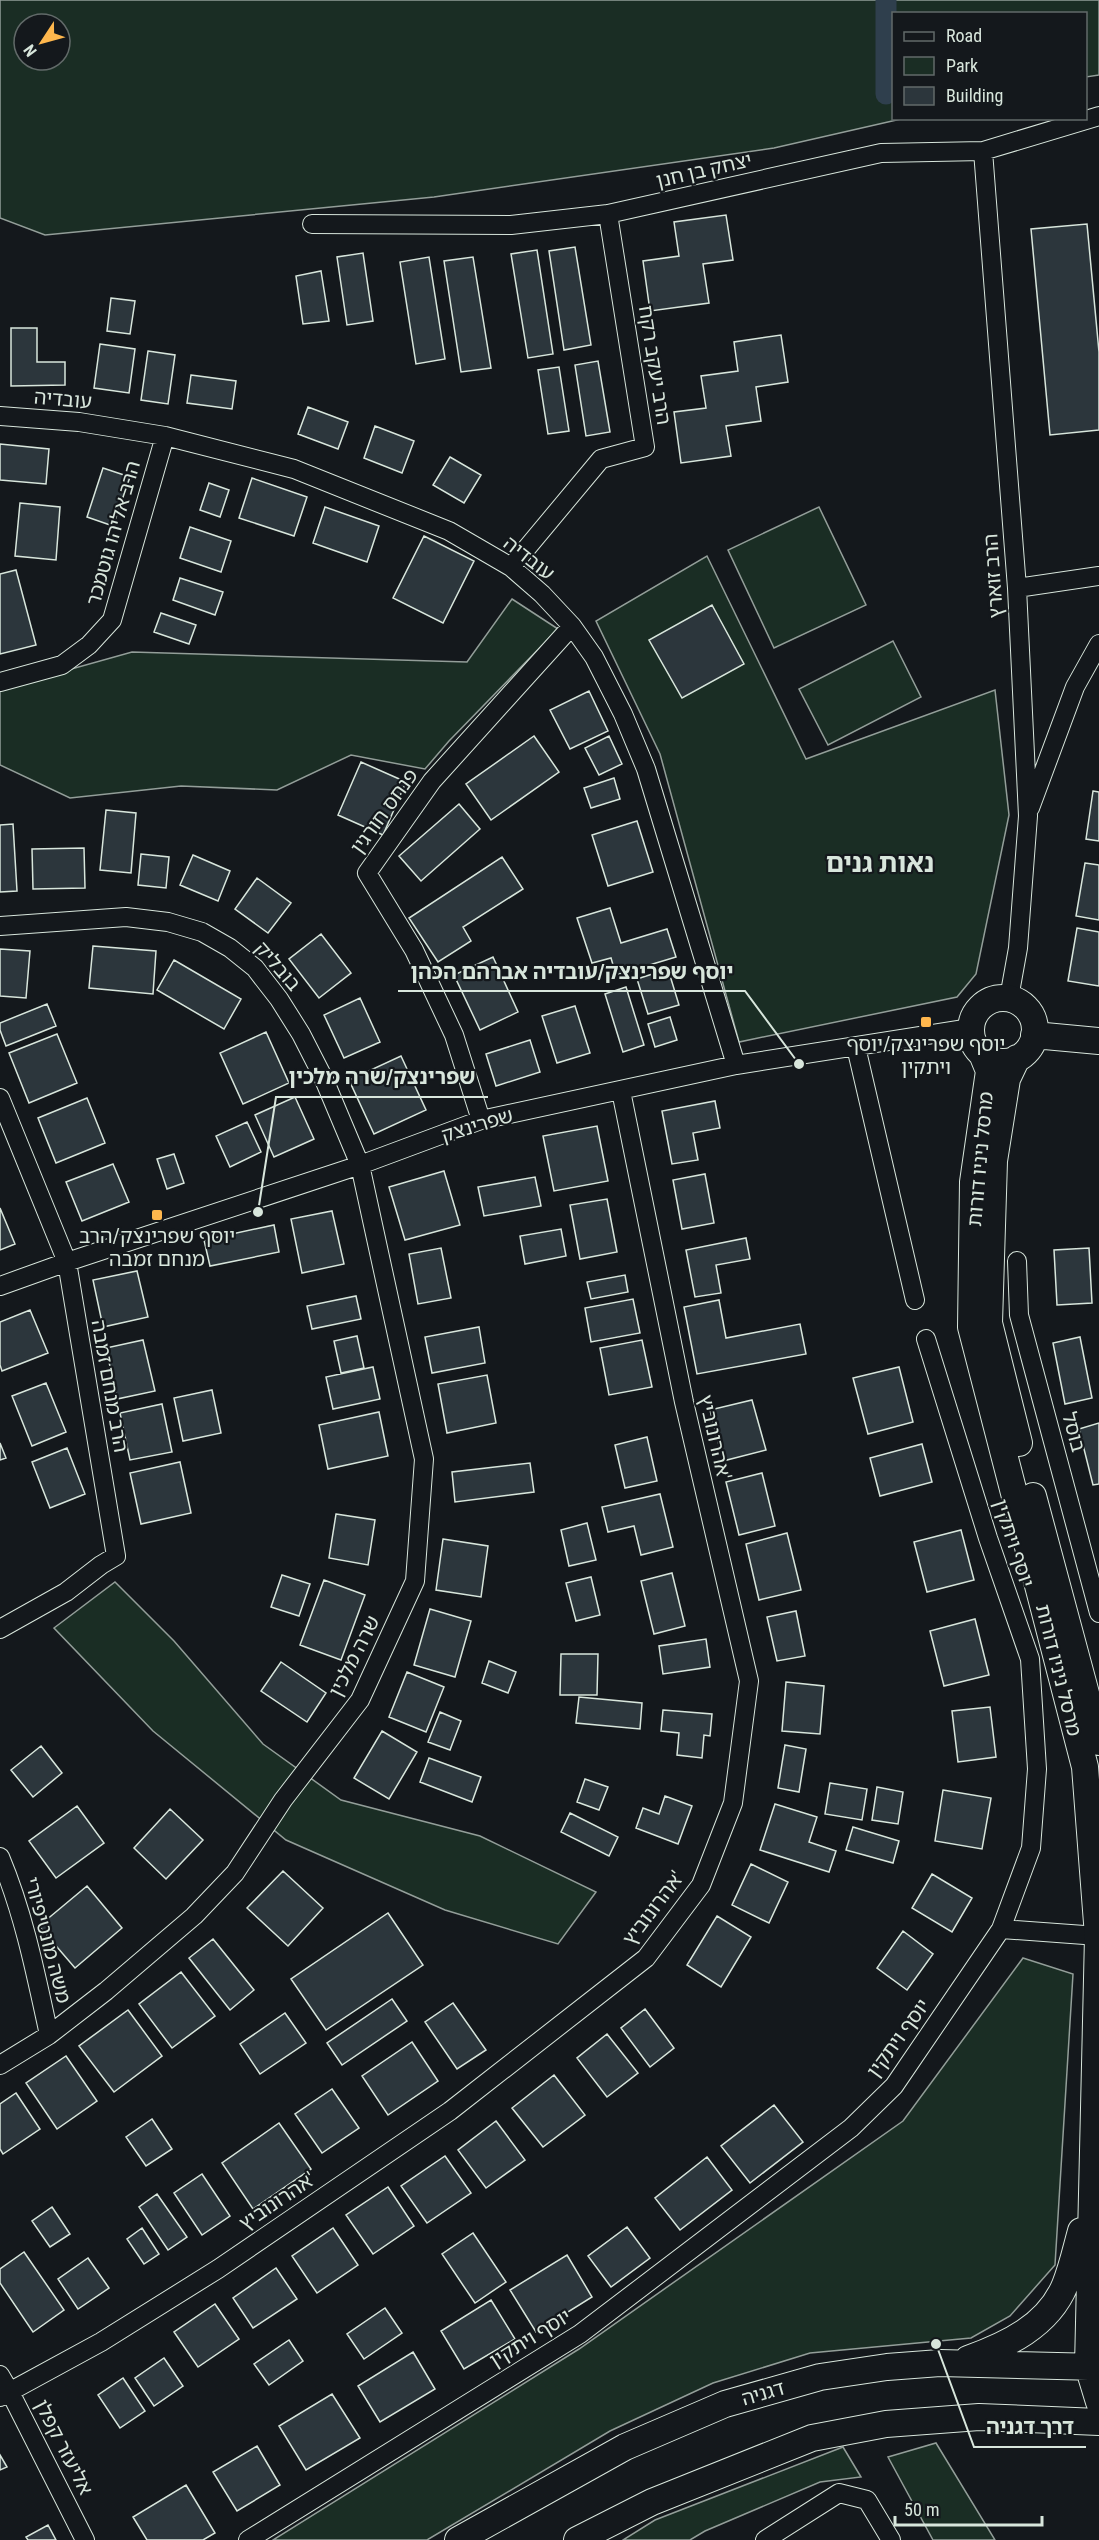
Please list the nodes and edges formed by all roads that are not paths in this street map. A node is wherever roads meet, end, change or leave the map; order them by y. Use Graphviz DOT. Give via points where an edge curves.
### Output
graph roads {
  1 [pos="1099,117"];
  2 [pos="983,152"];
  3 [pos="608,214"];
  4 [pos="312,224"];
  5 [pos="0,416"];
  6 [pos="165,436"];
  7 [pos="511,567"];
  8 [pos="1099,576"];
  9 [pos="1017,588"];
  10 [pos="572,627"];
  11 [pos="1099,644"];
  12 [pos="0,682"];
  13 [pos="1028,816"];
  14 [pos="0,926"];
  15 [pos="1010,998"];
  16 [pos="971,1028"];
  17 [pos="1034,1035"];
  18 [pos="1099,1041"];
  19 [pos="856,1047"];
  20 [pos="982,1054"];
  21 [pos="1017,1058"];
  22 [pos="736,1065"];
  23 [pos="621,1091"];
  24 [pos="0,1098"];
  25 [pos="482,1120"];
  26 [pos="360,1165"];
  27 [pos="1017,1261"];
  28 [pos="66,1262"];
  29 [pos="0,1286"];
  30 [pos="915,1300"];
  31 [pos="926,1339"];
  32 [pos="1099,1613"];
  33 [pos="0,1629"];
  34 [pos="1099,1742"];
  35 [pos="0,1857"];
  36 [pos="1001,1929"];
  37 [pos="1098,1936"];
  38 [pos="49,2035"];
  39 [pos="0,2066"];
  40 [pos="1090,2202"];
  41 [pos="958,2363"];
  42 [pos="1093,2366"];
  43 [pos="0,2375"];
  44 [pos="5,2394"];
  45 [pos="1099,2402"];
  46 [pos="1099,2422"];
  47 [pos="85,2540"];
  48 [pos="248,2540"];
  49 [pos="458,2540"];
  50 [pos="577,2540"];
  51 [pos="765,2540"];
  52 [pos="891,2540"];
  1 -- 2 [label="street, יצחק בן חנן"];
  2 -- 3 [label="street, יצחק בן חנן" via="881,153"];
  2 -- 9 [label="street, הרב זוארץ"];
  3 -- 4 [label="street, יצחק בן חנן" via="511,225"];
  3 -- 7 [label="street, הרב יעקב רקח" via="645,447 601,459"];
  5 -- 6 [label="street, עובדיה" via="79,422"];
  6 -- 7 [label="street, עובדיה" via="294,469 449,531"];
  6 -- 12 [label="street, הרב אליהו גוטמכר" via="112,621 62,665"];
  7 -- 10 [label="street, עובדיה"];
  8 -- 9 [label="street"];
  9 -- 13 [label="street, הרב זוארץ"];
  10 -- 22 [label="street, עובדיה" via="594,657 646,769"];
  10 -- 25 [label="street, פנחס חורגין" via="432,781 367,873 414,950 454,1035"];
  11 -- 13 [label="street" via="1075,687"];
  13 -- 15 [label="street, הרב זוארץ" via="1018,948"];
  14 -- 26 [label="street, בובליק" via="126,917 168,922 202,932 230,948 255,968 301,1034"];
  15 -- 16 [label="street" via="998,998 979,1008"];
  15 -- 17 [label="street" via="1029,1011"];
  16 -- 19 [label="street, שפרינצק"];
  16 -- 20 [label="street" via="973,1042"];
  17 -- 18 [label="street"];
  17 -- 21 [label="street" via="1032,1044"];
  19 -- 22 [label="street, שפרינצק"];
  19 -- 30 [label="street"];
  20 -- 21 [label="street" via="999,1062"];
  20 -- 37 [label="street, מרסל ניניו דורות" via="989,1071 974,1182 971,1327 1085,1767"];
  21 -- 34 [label="street, מרסל ניניו דורות" via="1007,1079 994,1161 989,1323"];
  22 -- 23 [label="street, שפרינצק"];
  23 -- 25 [label="street, שפרינצק"];
  23 -- 44 [label="street, אהרונוביץ'" via="684,1402 749,1682 733,1803 701,1884 646,1958 450,2111 218,2269 101,2342"];
  24 -- 28 [label="street, הרב מנחם זמבה"];
  25 -- 26 [label="street, שפרינצק"];
  26 -- 28 [label="street, שפרינצק"];
  26 -- 38 [label="street, שרה מלכין" via="424,1459 415,1581 360,1701 283,1800 235,1873 194,1916"];
  27 -- 32 [label="street, בוסל" via="1019,1315"];
  28 -- 29 [label="street, שפרינצק"];
  28 -- 33 [label="street, הרב מנחם זמבה" via="116,1556 66,1592"];
  31 -- 36 [label="street, יוסף ויתקין" via="987,1538 1030,1659 1037,1770 1031,1848"];
  35 -- 38 [label="street, משה מונטיפיורי" via="29,1944"];
  36 -- 37 [label="street"];
  36 -- 48 [label="street, יוסף ויתקין" via="894,2086 843,2134 580,2334"];
  37 -- 40 [label="street, מרסל ניניו דורות"];
  38 -- 39 [label="street, שרה מלכין"];
  40 -- 41 [label="street" via="1065,2285 1052,2308 1009,2342"];
  40 -- 42 [label="street, מרסל ניניו דורות"];
  41 -- 42 [label="street, דגניה"];
  41 -- 49 [label="street, דגניה" via="887,2367 820,2377 724,2404 625,2447"];
  42 -- 45 [label="street, מרסל ניניו דורות"];
  43 -- 44 [label="street, אליעזר קפלן"];
  44 -- 47 [label="street, אליעזר קפלן"];
  46 -- 50 [label="street" via="979,2417 886,2424 812,2438 652,2502"];
  51 -- 52 [label="street" via="839,2493 867,2500"];
}
